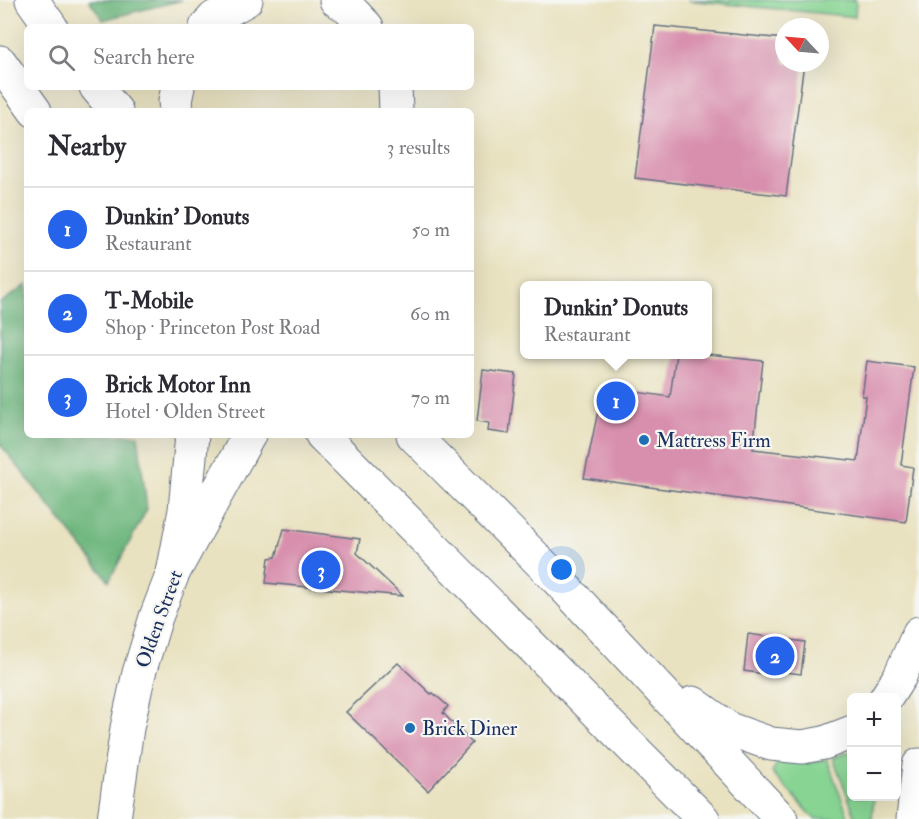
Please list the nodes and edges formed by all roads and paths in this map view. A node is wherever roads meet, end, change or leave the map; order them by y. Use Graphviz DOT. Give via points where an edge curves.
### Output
graph roads {
  1 [pos="32,0"];
  2 [pos="246,0"];
  3 [pos="336,0"];
  4 [pos="49,24"];
  5 [pos="209,24"];
  6 [pos="364,24"];
  7 [pos="0,62"];
  8 [pos="98,90"];
  9 [pos="177,90"];
  10 [pos="395,90"];
  11 [pos="33,108"];
  12 [pos="114,108"];
  13 [pos="176,108"];
  14 [pos="396,108"];
  15 [pos="192,438"];
  16 [pos="247,438"];
  17 [pos="325,438"];
  18 [pos="416,438"];
  19 [pos="173,573"];
  20 [pos="919,633"];
  21 [pos="627,652"];
  22 [pos="889,693"];
  23 [pos="847,734"];
  24 [pos="919,765"];
  25 [pos="696,814"];
  26 [pos="114,819"];
  27 [pos="781,819"];
  28 [pos="913,819"];
  1 -- 4 [label="main road"];
  2 -- 5 [label="main road"];
  3 -- 6 [label="main road"];
  7 -- 11 [label="main road"];
  8 -- 12 [label="main road"];
  9 -- 13 [label="main road"];
  10 -- 14 [label="main road"];
  15 -- 19 [label="main road" via="185,510"];
  16 -- 19 [label="main road, Olden Street"];
  17 -- 25 [label="main road"];
  18 -- 21 [label="main road"];
  19 -- 26 [label="main road, Olden Street" via="139,673"];
  20 -- 22 [label="main road"];
  21 -- 23 [label="main road" via="729,729 771,744 802,747"];
  21 -- 27 [label="main road"];
  24 -- 28 [label="main road"];
}
